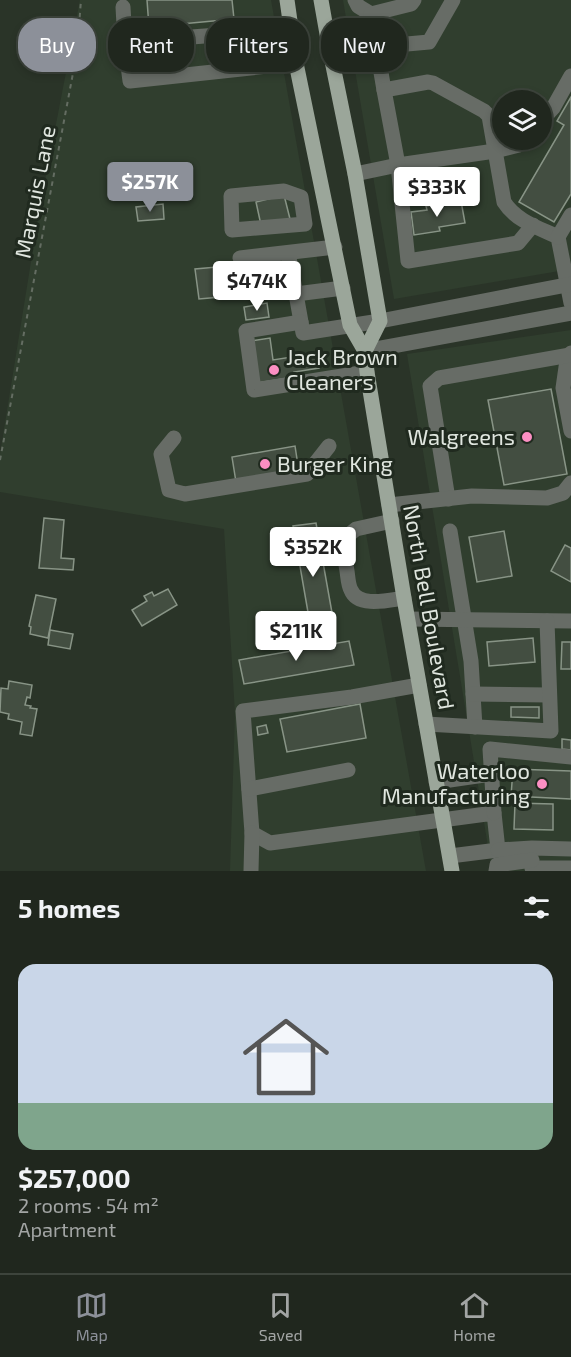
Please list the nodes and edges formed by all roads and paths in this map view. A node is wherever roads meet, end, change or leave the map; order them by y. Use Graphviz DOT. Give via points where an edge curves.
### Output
graph roads {
  1 [pos="81,0"];
  2 [pos="286,0"];
  3 [pos="321,0"];
  4 [pos="355,0"];
  5 [pos="414,0"];
  6 [pos="452,0"];
  7 [pos="123,7"];
  8 [pos="371,14"];
  9 [pos="124,18"];
  10 [pos="289,18"];
  11 [pos="324,18"];
  12 [pos="372,18"];
  13 [pos="407,44"];
  14 [pos="129,72"];
  15 [pos="206,72"];
  16 [pos="298,72"];
  17 [pos="334,72"];
  18 [pos="381,72"];
  19 [pos="571,76"];
  20 [pos="384,90"];
  21 [pos="552,109"];
  22 [pos="500,150"];
  23 [pos="495,151"];
  24 [pos="398,165"];
  25 [pos="355,174"];
  26 [pos="326,205"];
  27 [pos="303,209"];
  28 [pos="571,215"];
  29 [pos="533,225"];
  30 [pos="558,237"];
  31 [pos="335,247"];
  32 [pos="288,253"];
  33 [pos="240,258"];
  34 [pos="569,284"];
  35 [pos="343,288"];
  36 [pos="297,294"];
  37 [pos="571,303"];
  38 [pos="571,313"];
  39 [pos="380,321"];
  40 [pos="301,322"];
  41 [pos="350,325"];
  42 [pos="365,351"];
  43 [pos="570,354"];
  44 [pos="367,372"];
  45 [pos="571,431"];
  46 [pos="174,438"];
  47 [pos="329,446"];
  48 [pos="0,460"];
  49 [pos="571,483"];
  50 [pos="448,499"];
  51 [pos="389,505"];
  52 [pos="392,521"];
  53 [pos="450,531"];
  54 [pos="404,598"];
  55 [pos="409,619"];
  56 [pos="466,620"];
  57 [pos="547,621"];
  58 [pos="571,621"];
  59 [pos="419,685"];
  60 [pos="473,694"];
  61 [pos="549,695"];
  62 [pos="426,724"];
  63 [pos="475,727"];
  64 [pos="571,757"];
  65 [pos="348,770"];
  66 [pos="491,774"];
  67 [pos="436,782"];
  68 [pos="249,789"];
  69 [pos="494,813"];
  70 [pos="443,819"];
  71 [pos="252,833"];
  72 [pos="571,849"];
  73 [pos="498,850"];
  74 [pos="532,862"];
  75 [pos="451,864"];
  76 [pos="571,868"];
  77 [pos="251,871"];
  78 [pos="496,871"];
  1 -- 48 [label="path, Marquis Lane" via="77,52"];
  2 -- 10 [label="main road, North Bell Boulevard"];
  3 -- 11 [label="main road"];
  4 -- 8 [label="street"];
  5 -- 8 [label="street"];
  6 -- 13 [label="street" via="429,42"];
  7 -- 9 [label="street"];
  8 -- 12 [label="street"];
  14 -- 15 [label="street" via="130,81"];
  16 -- 26 [label="main road, North Bell Boulevard"];
  17 -- 25 [label="main road"];
  18 -- 20 [label="street"];
  19 -- 21 [label="street"];
  20 -- 23 [label="street" via="433,83 484,111 489,116"];
  20 -- 24 [label="street"];
  22 -- 23 [label="street"];
  23 -- 24 [label="street"];
  23 -- 29 [label="street" via="504,202 510,211"];
  24 -- 25 [label="street"];
  24 -- 29 [label="street" via="408,261 518,243"];
  25 -- 39 [label="main road"];
  26 -- 27 [label="street"];
  26 -- 31 [label="main road, North Bell Boulevard"];
  27 -- 27 [label="street" via="301,197 284,191 231,196 232,230 305,224"];
  28 -- 30 [label="street"];
  29 -- 30 [label="street"];
  30 -- 34 [label="street"];
  31 -- 32 [label="street"];
  31 -- 35 [label="main road, North Bell Boulevard"];
  32 -- 33 [label="street"];
  32 -- 36 [label="street"];
  34 -- 37 [label="street"];
  34 -- 39 [label="street"];
  35 -- 36 [label="street"];
  35 -- 41 [label="main road, North Bell Boulevard"];
  36 -- 40 [label="street"];
  38 -- 42 [label="street"];
  39 -- 41 [label="street"];
  39 -- 42 [label="main road"];
  40 -- 41 [label="street" via="303,333"];
  40 -- 44 [label="street" via="246,331 254,390"];
  41 -- 42 [label="main road, North Bell Boulevard"];
  42 -- 44 [label="main road, North Bell Boulevard"];
  43 -- 45 [label="street" via="563,388"];
  43 -- 50 [label="street" via="440,378 430,386"];
  44 -- 51 [label="main road, North Bell Boulevard"];
  46 -- 47 [label="street" via="161,454 169,490 185,494 307,474"];
  49 -- 50 [label="street" via="563,493 547,498 472,495"];
  50 -- 51 [label="street"];
  51 -- 52 [label="main road, North Bell Boulevard"];
  52 -- 54 [label="main road, North Bell Boulevard"];
  52 -- 54 [label="street" via="356,529 345,538 343,548 350,590 355,597 375,602"];
  53 -- 56 [label="street"];
  54 -- 55 [label="main road, North Bell Boulevard"];
  55 -- 56 [label="street"];
  55 -- 59 [label="main road, North Bell Boulevard"];
  56 -- 57 [label="street"];
  56 -- 60 [label="street"];
  57 -- 58 [label="street"];
  57 -- 61 [label="street"];
  59 -- 62 [label="main road, North Bell Boulevard"];
  59 -- 68 [label="street" via="243,711"];
  60 -- 61 [label="street"];
  60 -- 63 [label="street"];
  61 -- 63 [label="street" via="550,731"];
  62 -- 63 [label="street"];
  62 -- 67 [label="main road, North Bell Boulevard"];
  64 -- 66 [label="street" via="490,749"];
  65 -- 68 [label="street"];
  66 -- 67 [label="street"];
  66 -- 69 [label="street"];
  67 -- 70 [label="main road, North Bell Boulevard"];
  68 -- 71 [label="street"];
  69 -- 70 [label="street"];
  69 -- 73 [label="street"];
  70 -- 71 [label="street" via="270,843"];
  70 -- 75 [label="main road, North Bell Boulevard"];
  71 -- 77 [label="street"];
  72 -- 74 [label="street"];
  73 -- 74 [label="street"];
  73 -- 75 [label="street"];
  74 -- 76 [label="street"];
  74 -- 78 [label="street" via="497,865"];
}
